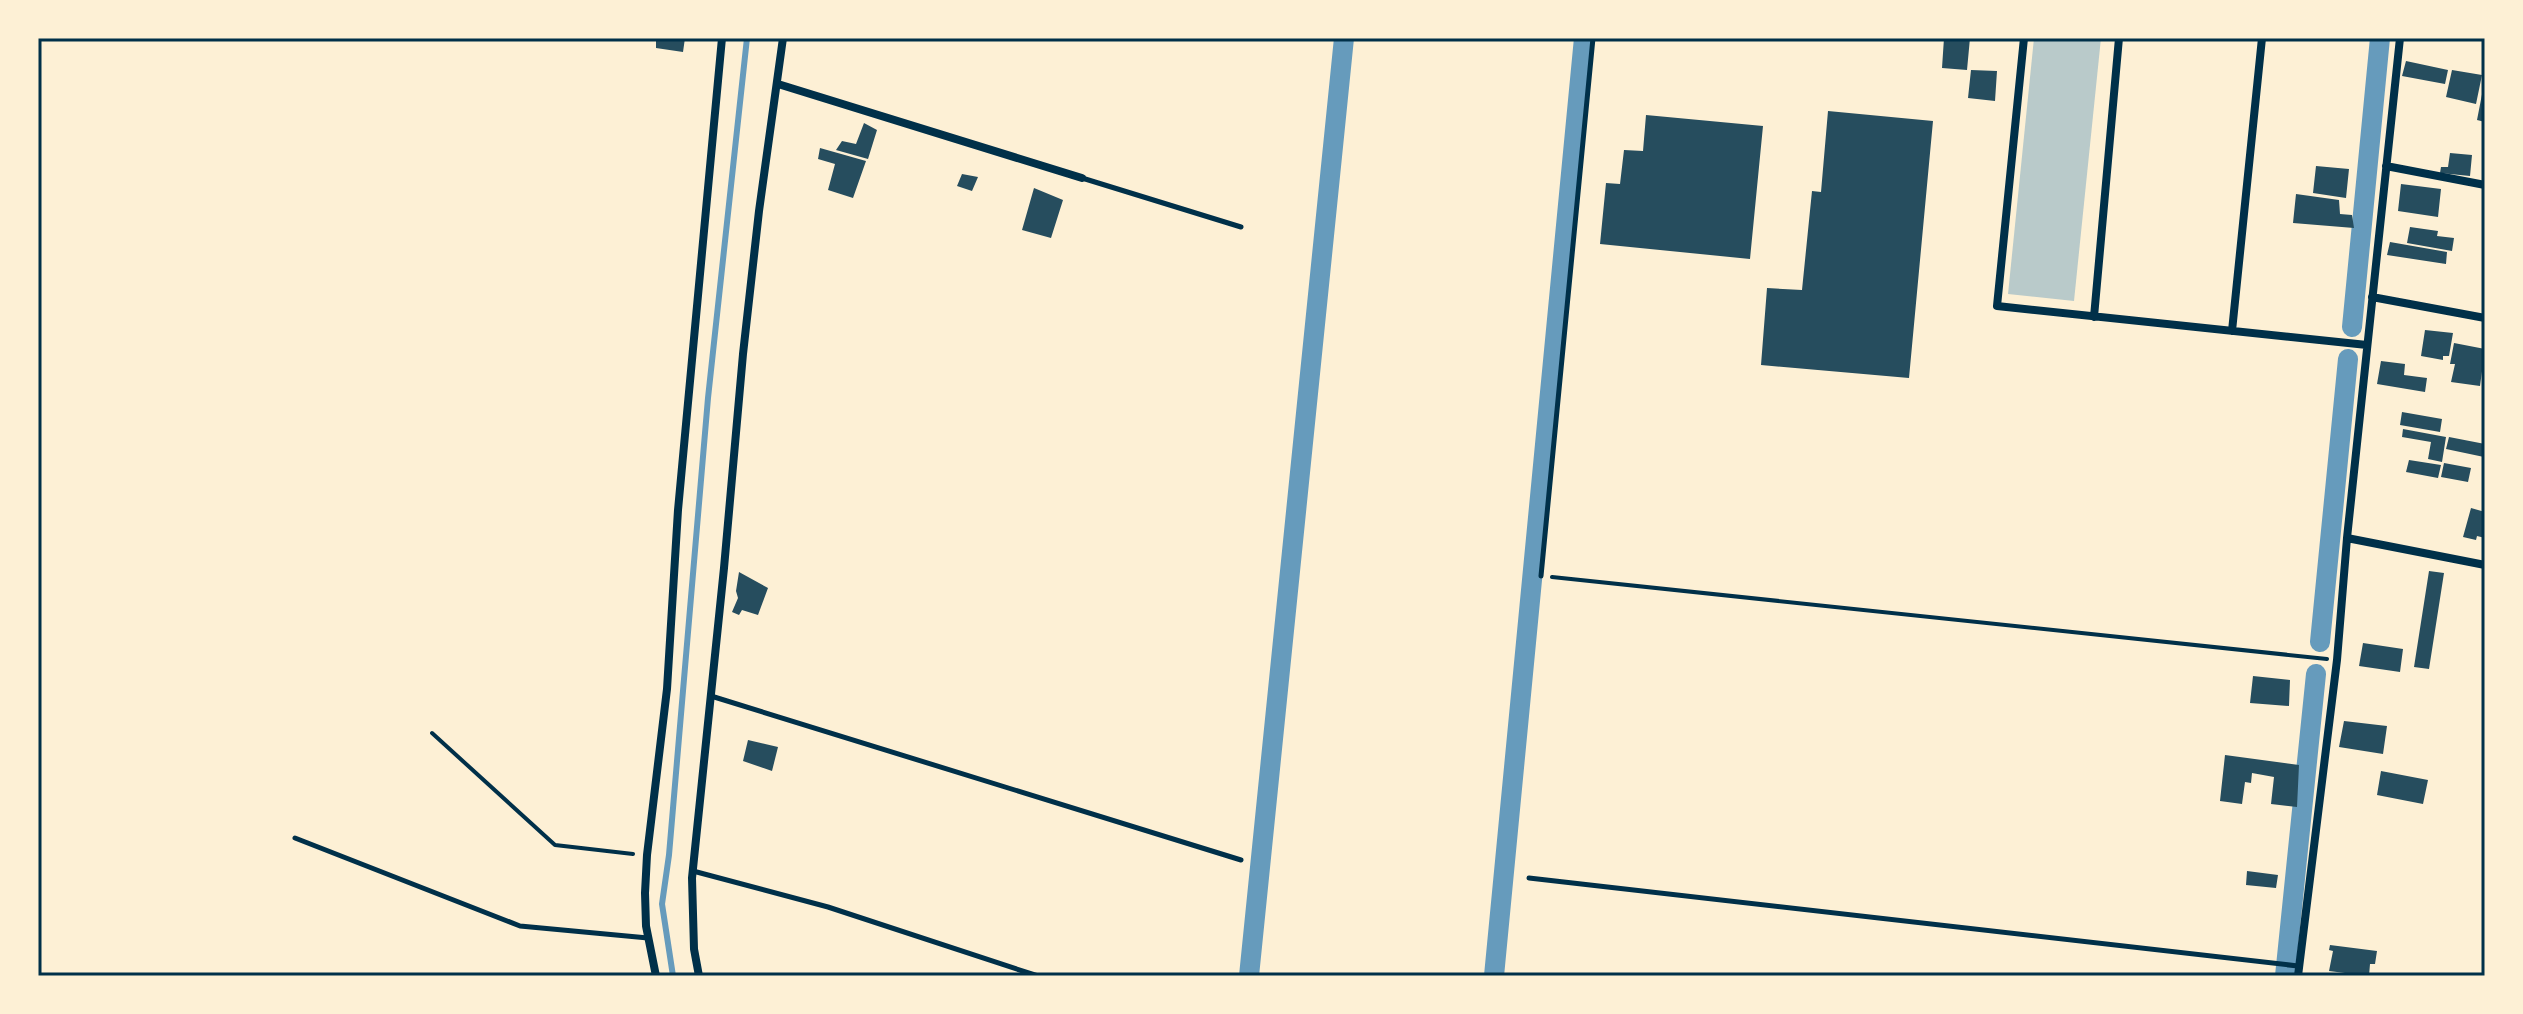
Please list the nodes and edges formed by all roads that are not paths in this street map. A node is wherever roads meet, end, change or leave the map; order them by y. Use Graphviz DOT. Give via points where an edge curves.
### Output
graph roads {
  1 [pos="722,38"];
  2 [pos="783,38"];
  3 [pos="1593,38"];
  4 [pos="2024,38"];
  5 [pos="2119,38"];
  6 [pos="2262,38"];
  7 [pos="2400,38"];
  8 [pos="778,84"];
  9 [pos="2386,166"];
  10 [pos="1082,178"];
  11 [pos="2485,185"];
  12 [pos="1241,227"];
  13 [pos="2372,297"];
  14 [pos="2094,317"];
  15 [pos="2485,318"];
  16 [pos="2232,331"];
  17 [pos="2367,345"];
  18 [pos="2347,538"];
  19 [pos="2485,565"];
  20 [pos="1541,576"];
  21 [pos="711,696"];
  22 [pos="295,838"];
  23 [pos="1241,860"];
  24 [pos="693,871"];
  25 [pos="1529,878"];
  26 [pos="649,938"];
  27 [pos="2299,966"];
  28 [pos="656,976"];
  29 [pos="699,976"];
  30 [pos="1038,976"];
  31 [pos="2298,976"];
  1 -- 26 [label="street" via="678,510 667,689 647,855"];
  2 -- 8 [label="street"];
  3 -- 20 [label="lane"];
  4 -- 14 [label="street" via="1997,306"];
  5 -- 14 [label="street"];
  6 -- 16 [label="street"];
  7 -- 9 [label="street"];
  8 -- 10 [label="street"];
  8 -- 21 [label="street" via="743,354"];
  9 -- 11 [label="street"];
  9 -- 13 [label="street"];
  10 -- 12 [label="lane"];
  13 -- 15 [label="street"];
  13 -- 17 [label="street"];
  14 -- 16 [label="street"];
  16 -- 17 [label="street"];
  17 -- 18 [label="street"];
  18 -- 19 [label="street"];
  18 -- 27 [label="street"];
  21 -- 23 [label="lane"];
  21 -- 24 [label="street"];
  22 -- 26 [label="lane" via="520,926"];
  24 -- 29 [label="street"];
  24 -- 30 [label="lane" via="828,907"];
  25 -- 27 [label="lane"];
  26 -- 28 [label="street"];
  27 -- 31 [label="street"];
}
